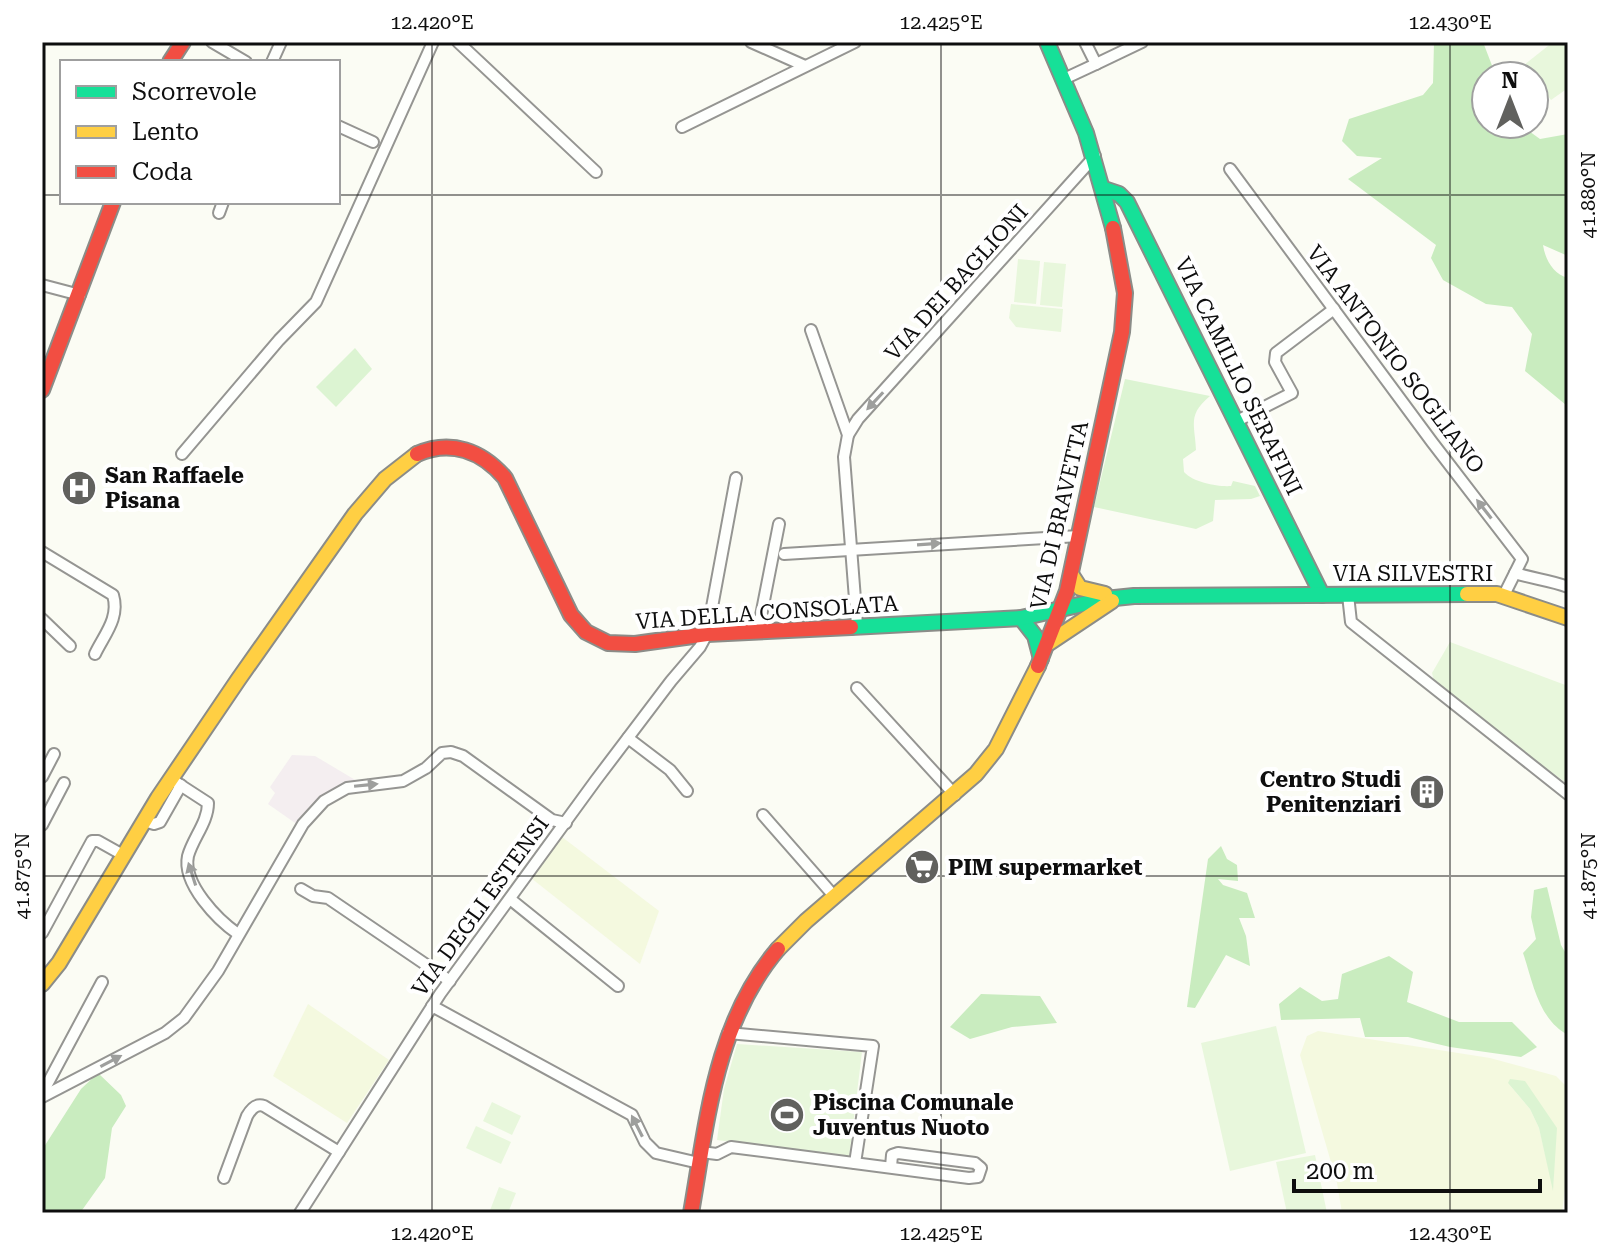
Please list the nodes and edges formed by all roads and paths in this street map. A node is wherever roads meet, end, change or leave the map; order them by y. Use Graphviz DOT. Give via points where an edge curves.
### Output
graph roads {
  1 [pos="183,42"];
  2 [pos="212,42"];
  3 [pos="433,42"];
  4 [pos="458,42"];
  5 [pos="751,42"];
  6 [pos="855,42"];
  7 [pos="1047,42"];
  8 [pos="1085,42"];
  9 [pos="1142,42"];
  10 [pos="171,60"];
  11 [pos="243,60"];
  12 [pos="1096,64"];
  13 [pos="805,66"];
  14 [pos="1066,78"];
  15 [pos="340,127"];
  16 [pos="682,127"];
  17 [pos="373,142"];
  18 [pos="1095,156"];
  19 [pos="1230,169"];
  20 [pos="596,172"];
  21 [pos="1104,189"];
  22 [pos="112,204"];
  23 [pos="42,285"];
  24 [pos="80,295"];
  25 [pos="1334,309"];
  26 [pos="811,330"];
  27 [pos="42,390"];
  28 [pos="1237,421"];
  29 [pos="848,435"];
  30 [pos="182,454"];
  31 [pos="736,478"];
  32 [pos="779,524"];
  33 [pos="1079,536"];
  34 [pos="851,550"];
  35 [pos="42,552"];
  36 [pos="784,554"];
  37 [pos="1515,573"];
  38 [pos="1071,574"];
  39 [pos="1568,587"];
  40 [pos="1322,595"];
  41 [pos="1348,595"];
  42 [pos="1504,595"];
  43 [pos="1122,596"];
  44 [pos="1061,611"];
  45 [pos="1021,618"];
  46 [pos="1568,618"];
  47 [pos="42,619"];
  48 [pos="857,625"];
  49 [pos="758,631"];
  50 [pos="707,634"];
  51 [pos="1049,643"];
  52 [pos="70,646"];
  53 [pos="95,654"];
  54 [pos="1041,659"];
  55 [pos="857,688"];
  56 [pos="628,738"];
  57 [pos="54,754"];
  58 [pos="42,777"];
  59 [pos="176,782"];
  60 [pos="64,783"];
  61 [pos="687,791"];
  62 [pos="1568,794"];
  63 [pos="955,795"];
  64 [pos="763,815"];
  65 [pos="566,823"];
  66 [pos="42,825"];
  67 [pos="123,855"];
  68 [pos="301,889"];
  69 [pos="834,896"];
  70 [pos="510,899"];
  71 [pos="43,928"];
  72 [pos="238,934"];
  73 [pos="450,981"];
  74 [pos="102,982"];
  75 [pos="42,984"];
  76 [pos="618,986"];
  77 [pos="432,1006"];
  78 [pos="728,1033"];
  79 [pos="42,1096"];
  80 [pos="339,1152"];
  81 [pos="700,1157"];
  82 [pos="855,1163"];
  83 [pos="891,1167"];
  84 [pos="224,1178"];
  85 [pos="300,1213"];
  86 [pos="691,1213"];
  1 -- 10 [label="main road"];
  2 -- 11 [label="street"];
  3 -- 30 [label="street" via="316,302"];
  4 -- 20 [label="street"];
  5 -- 13 [label="street"];
  6 -- 13 [label="street"];
  7 -- 14 [label="main road, VIA DI BRAVETTA"];
  8 -- 12 [label="street"];
  9 -- 12 [label="street"];
  12 -- 14 [label="street"];
  13 -- 16 [label="street"];
  14 -- 18 [label="main road, VIA DI BRAVETTA"];
  15 -- 17 [label="street"];
  18 -- 21 [label="main road, VIA DI BRAVETTA"];
  18 -- 29 [label="street, VIA DEI BAGLIONI, one-way"];
  19 -- 25 [label="street, VIA ANTONIO SOGLIANO"];
  21 -- 28 [label="main road, VIA CAMILLO SERAFINI" via="1126,200"];
  21 -- 33 [label="main road, VIA DI BRAVETTA" via="1124,279 1125,311"];
  22 -- 24 [label="main road"];
  23 -- 24 [label="street"];
  24 -- 27 [label="main road"];
  25 -- 28 [label="street" via="1276,353 1275,362 1292,393"];
  37 -- 25 [label="street, VIA ANTONIO SOGLIANO, one-way" via="1522,559"];
  26 -- 29 [label="street"];
  28 -- 40 [label="main road, VIA CAMILLO SERAFINI"];
  29 -- 34 [label="street" via="844,457"];
  31 -- 50 [label="street"];
  32 -- 49 [label="street"];
  34 -- 33 [label="street, one-way"];
  33 -- 38 [label="main road, VIA DI BRAVETTA"];
  34 -- 36 [label="street"];
  34 -- 48 [label="street"];
  35 -- 53 [label="street" via="113,595 113,620"];
  37 -- 39 [label="street"];
  37 -- 42 [label="street"];
  38 -- 43 [label="main road" via="1084,590"];
  38 -- 44 [label="main road, VIA DI BRAVETTA"];
  40 -- 41 [label="main road, VIA SILVESTRI"];
  40 -- 43 [label="main road, VIA SILVESTRI"];
  41 -- 42 [label="main road, VIA SILVESTRI"];
  41 -- 62 [label="street" via="1351,622"];
  42 -- 46 [label="main road, VIA SILVESTRI"];
  43 -- 44 [label="main road"];
  43 -- 51 [label="main road"];
  44 -- 45 [label="main road, VIA DELLA CONSOLATA"];
  44 -- 51 [label="main road, VIA DI BRAVETTA"];
  45 -- 48 [label="main road, VIA DELLA CONSOLATA"];
  45 -- 54 [label="main road" via="1035,636"];
  47 -- 52 [label="street"];
  48 -- 49 [label="main road, VIA DELLA CONSOLATA"];
  49 -- 50 [label="main road, VIA DELLA CONSOLATA"];
  50 -- 56 [label="street, VIA DEGLI ESTENSI"];
  50 -- 59 [label="main road, VIA DELLA CONSOLATA" via="628,645 590,635 568,610 498,469 472,451 431,448 404,462 353,518"];
  51 -- 54 [label="main road, VIA DI BRAVETTA"];
  54 -- 63 [label="main road, VIA DI BRAVETTA" via="996,749"];
  55 -- 63 [label="street"];
  56 -- 61 [label="street" via="675,774"];
  56 -- 65 [label="street, VIA DEGLI ESTENSI"];
  57 -- 58 [label="street"];
  59 -- 67 [label="main road, VIA DELLA CONSOLATA"];
  72 -- 59 [label="street, one-way" via="213,914 188,865 209,805"];
  60 -- 66 [label="street"];
  63 -- 69 [label="main road, VIA DI BRAVETTA"];
  64 -- 69 [label="street"];
  65 -- 70 [label="street, VIA DEGLI ESTENSI"];
  72 -- 65 [label="street, one-way" via="303,824 324,801 339,790 403,781 442,753 463,756 552,820"];
  67 -- 71 [label="street" via="92,841"];
  67 -- 75 [label="main road, VIA DELLA CONSOLATA"];
  68 -- 73 [label="street" via="328,898"];
  69 -- 78 [label="main road, VIA DI BRAVETTA" via="775,952"];
  70 -- 73 [label="street, VIA DEGLI ESTENSI"];
  70 -- 76 [label="street"];
  79 -- 72 [label="street, one-way" via="177,1025 209,986"];
  73 -- 77 [label="street, VIA DEGLI ESTENSI"];
  74 -- 79 [label="street"];
  77 -- 80 [label="street, VIA DEGLI ESTENSI"];
  81 -- 77 [label="street, one-way" via="660,1155 645,1142 632,1115"];
  78 -- 81 [label="main road, VIA DI BRAVETTA"];
  78 -- 82 [label="street" via="873,1046"];
  80 -- 84 [label="street" via="258,1105 247,1116"];
  80 -- 85 [label="street, VIA DEGLI ESTENSI"];
  81 -- 82 [label="street" via="731,1147"];
  81 -- 86 [label="main road, VIA DI BRAVETTA"];
  82 -- 83 [label="street"];
  83 -- 83 [label="street" via="975,1178 981,1168 898,1153 892,1155"];
}
